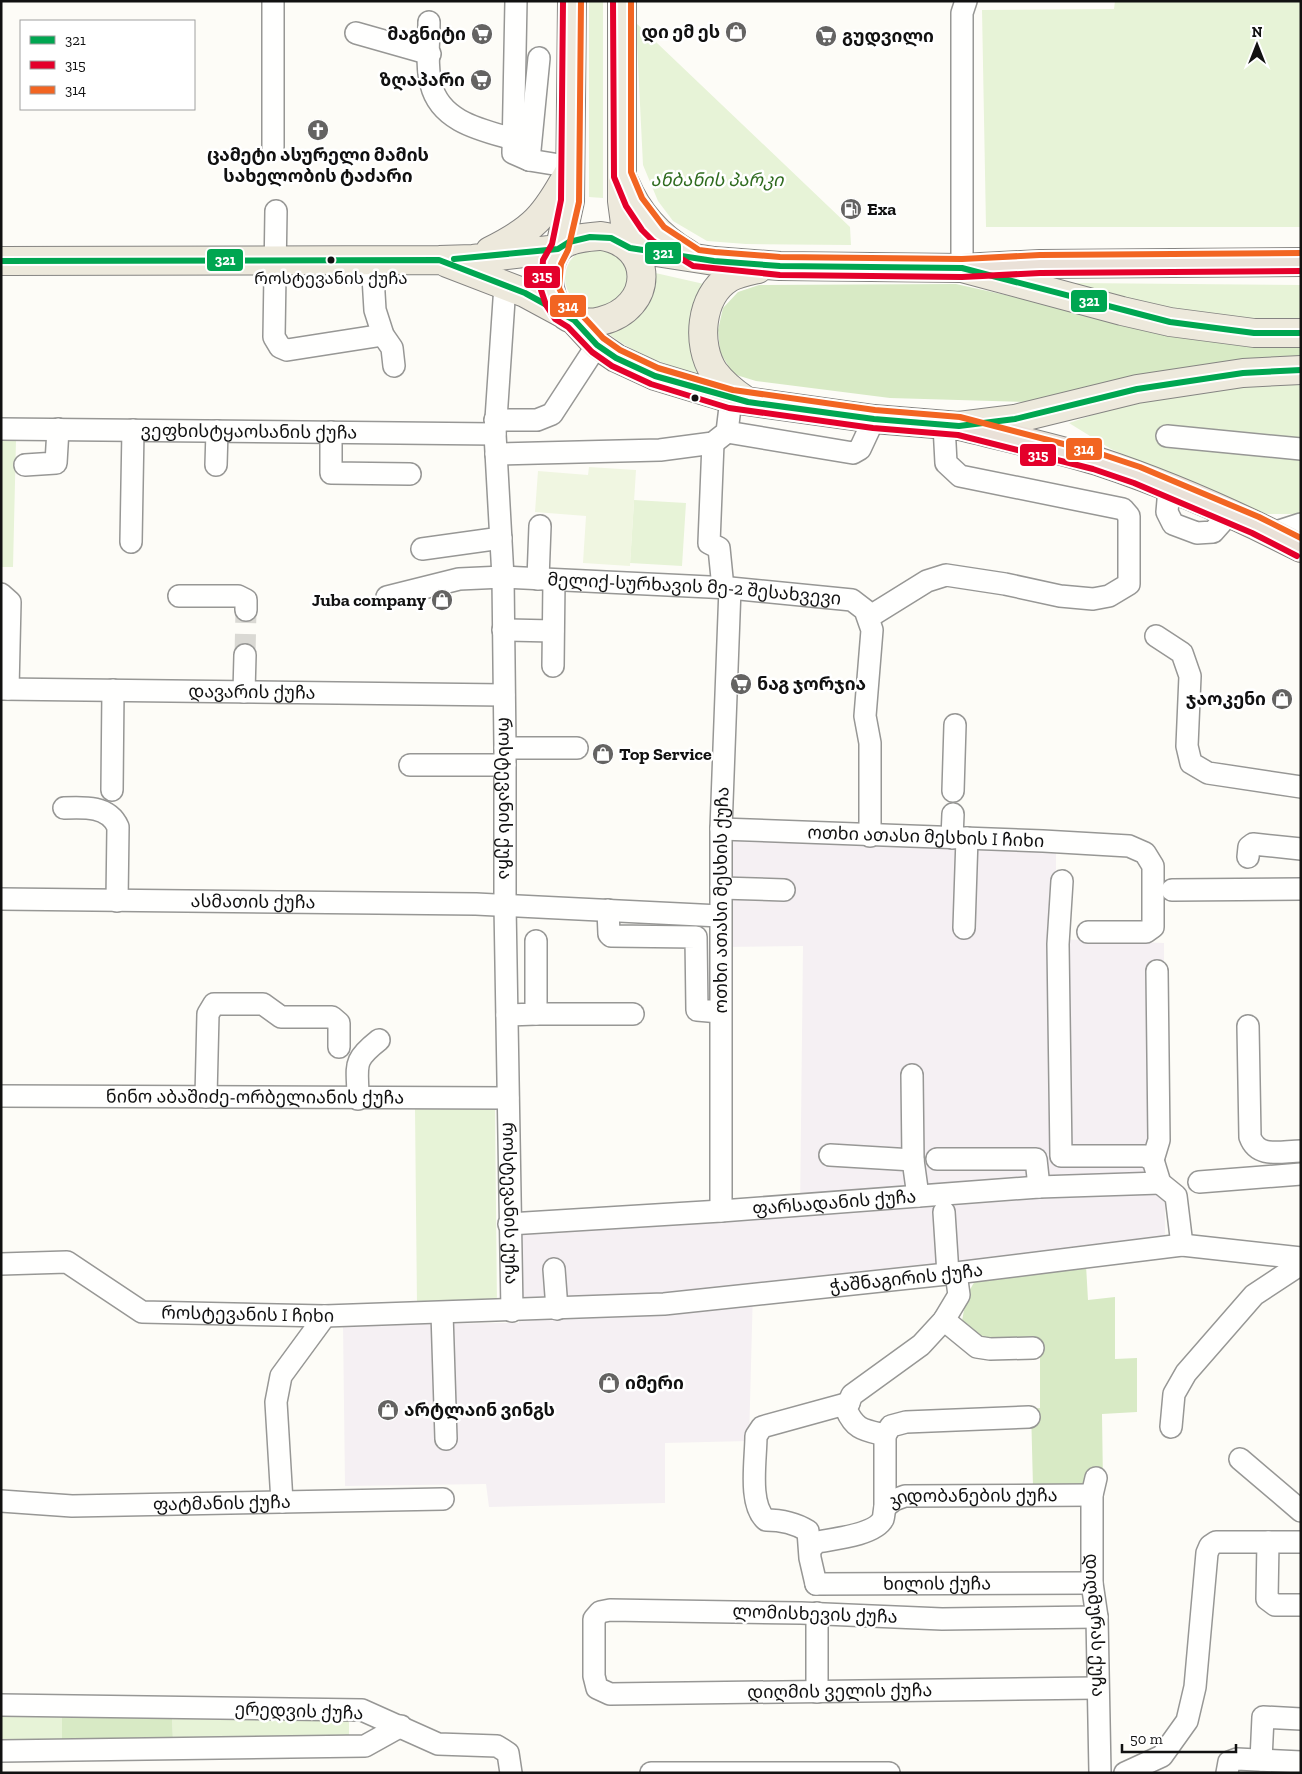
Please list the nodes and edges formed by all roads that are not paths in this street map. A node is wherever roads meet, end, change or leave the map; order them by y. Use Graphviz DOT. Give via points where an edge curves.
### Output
graph roads {
  1 [pos="273,1"];
  2 [pos="516,1"];
  3 [pos="572,1"];
  4 [pos="622,1"];
  5 [pos="966,1"];
  6 [pos="429,22"];
  7 [pos="356,33"];
  8 [pos="430,54"];
  9 [pos="539,58"];
  10 [pos="458,137"];
  11 [pos="273,147"];
  12 [pos="519,151"];
  13 [pos="572,167"];
  14 [pos="622,188"];
  15 [pos="570,200"];
  16 [pos="276,211"];
  17 [pos="629,247"];
  18 [pos="559,248"];
  19 [pos="696,258"];
  20 [pos="473,259"];
  21 [pos="274,260"];
  22 [pos="372,260"];
  23 [pos="439,260"];
  24 [pos="1,261"];
  25 [pos="1301,262"];
  26 [pos="780,266"];
  27 [pos="962,268"];
  28 [pos="506,285"];
  29 [pos="568,317"];
  30 [pos="1301,333"];
  31 [pos="383,334"];
  32 [pos="597,345"];
  33 [pos="394,366"];
  34 [pos="1301,370"];
  35 [pos="739,400"];
  36 [pos="874,419"];
  37 [pos="952,425"];
  38 [pos="1,429"];
  39 [pos="58,430"];
  40 [pos="133,430"];
  41 [pos="217,431"];
  42 [pos="332,432"];
  43 [pos="496,436"];
  44 [pos="1168,436"];
  45 [pos="720,438"];
  46 [pos="1301,449"];
  47 [pos="25,465"];
  48 [pos="216,465"];
  49 [pos="410,474"];
  50 [pos="1301,524"];
  51 [pos="540,526"];
  52 [pos="1272,533"];
  53 [pos="501,538"];
  54 [pos="132,542"];
  55 [pos="422,548"];
  56 [pos="1301,548"];
  57 [pos="503,577"];
  58 [pos="546,579"];
  59 [pos="726,588"];
  60 [pos="1,594"];
  61 [pos="179,596"];
  62 [pos="387,597"];
  63 [pos="246,610"];
  64 [pos="869,617"];
  65 [pos="503,630"];
  66 [pos="554,631"];
  67 [pos="1156,636"];
  68 [pos="245,655"];
  69 [pos="553,666"];
  70 [pos="5,689"];
  71 [pos="113,690"];
  72 [pos="244,692"];
  73 [pos="504,695"];
  74 [pos="955,725"];
  75 [pos="577,748"];
  76 [pos="506,757"];
  77 [pos="410,765"];
  78 [pos="1301,787"];
  79 [pos="112,790"];
  80 [pos="953,791"];
  81 [pos="64,808"];
  82 [pos="952,814"];
  83 [pos="721,829"];
  84 [pos="970,835"];
  85 [pos="870,836"];
  86 [pos="1301,849"];
  87 [pos="1248,857"];
  88 [pos="1062,881"];
  89 [pos="721,888"];
  90 [pos="1301,889"];
  91 [pos="784,890"];
  92 [pos="1172,890"];
  93 [pos="1,899"];
  94 [pos="117,901"];
  95 [pos="505,905"];
  96 [pos="608,910"];
  97 [pos="720,916"];
  98 [pos="964,928"];
  99 [pos="1088,932"];
  100 [pos="536,941"];
  101 [pos="1157,970"];
  102 [pos="720,1012"];
  103 [pos="536,1014"];
  104 [pos="633,1014"];
  105 [pos="507,1015"];
  106 [pos="1248,1026"];
  107 [pos="379,1040"];
  108 [pos="339,1047"];
  109 [pos="912,1075"];
  110 [pos="1,1096"];
  111 [pos="206,1097"];
  112 [pos="508,1098"];
  113 [pos="358,1099"];
  114 [pos="1301,1151"];
  115 [pos="830,1155"];
  116 [pos="937,1159"];
  117 [pos="913,1160"];
  118 [pos="1153,1160"];
  119 [pos="1301,1174"];
  120 [pos="1199,1182"];
  121 [pos="1160,1183"];
  122 [pos="1039,1187"];
  123 [pos="918,1196"];
  124 [pos="721,1211"];
  125 [pos="944,1212"];
  126 [pos="509,1224"];
  127 [pos="1182,1245"];
  128 [pos="1301,1258"];
  129 [pos="1,1264"];
  130 [pos="1301,1264"];
  131 [pos="554,1269"];
  132 [pos="952,1274"];
  133 [pos="557,1309"];
  134 [pos="512,1311"];
  135 [pos="442,1313"];
  136 [pos="325,1316"];
  137 [pos="944,1320"];
  138 [pos="1033,1348"];
  139 [pos="849,1403"];
  140 [pos="1029,1417"];
  141 [pos="1172,1427"];
  142 [pos="885,1435"];
  143 [pos="446,1439"];
  144 [pos="1240,1459"];
  145 [pos="1094,1487"];
  146 [pos="443,1499"];
  147 [pos="1,1501"];
  148 [pos="282,1502"];
  149 [pos="885,1507"];
  150 [pos="1301,1511"];
  151 [pos="1268,1542"];
  152 [pos="1301,1542"];
  153 [pos="811,1548"];
  154 [pos="1092,1583"];
  155 [pos="816,1584"];
  156 [pos="1301,1605"];
  157 [pos="809,1613"];
  158 [pos="1097,1617"];
  159 [pos="594,1676"];
  160 [pos="1097,1688"];
  161 [pos="817,1692"];
  162 [pos="1,1705"];
  163 [pos="1301,1719"];
  164 [pos="401,1726"];
  165 [pos="1,1751"];
  166 [pos="1261,1760"];
  167 [pos="1301,1762"];
  168 [pos="1163,1764"];
  169 [pos="511,1773"];
  170 [pos="651,1773"];
  171 [pos="889,1773"];
  172 [pos="1100,1773"];
  173 [pos="1125,1773"];
  174 [pos="1227,1773"];
  1 -- 11 [label="street"];
  2 -- 12 [label="street"];
  3 -- 13 [label="main road"];
  4 -- 14 [label="main road"];
  5 -- 27 [label="street" via="962,13"];
  6 -- 8 [label="street"];
  7 -- 8 [label="street"];
  8 -- 12 [label="street" via="431,84 444,108 463,124"];
  9 -- 12 [label="street"];
  10 -- 12 [label="street"];
  12 -- 13 [label="street"];
  13 -- 15 [label="main road"];
  13 -- 20 [label="main road" via="538,221 515,239"];
  14 -- 15 [label="main road" via="609,216 593,220 578,211"];
  14 -- 17 [label="main road"];
  14 -- 19 [label="main road" via="628,191 649,224 673,245"];
  15 -- 18 [label="main road"];
  16 -- 21 [label="street"];
  17 -- 18 [label="main road" via="620,240 601,236 577,239"];
  17 -- 19 [label="main road"];
  17 -- 29 [label="main road" via="640,271 640,287 634,303 625,312 597,322"];
  18 -- 20 [label="main road"];
  18 -- 29 [label="main road" via="552,262 550,289 554,302"];
  19 -- 26 [label="main road"];
  20 -- 23 [label="main road"];
  21 -- 22 [label="main road"];
  21 -- 24 [label="main road"];
  21 -- 31 [label="street" via="274,337 280,347 287,350"];
  22 -- 23 [label="main road"];
  22 -- 31 [label="street" via="375,310"];
  23 -- 28 [label="main road"];
  25 -- 27 [label="highway" via="1040,264"];
  26 -- 27 [label="main road"];
  26 -- 35 [label="main road" via="730,278 716,291 704,318 707,357 714,371"];
  27 -- 30 [label="main road" via="1170,322 1254,333"];
  28 -- 29 [label="main road"];
  28 -- 43 [label="street, როსტევანის ქუჩა"];
  29 -- 32 [label="main road"];
  31 -- 33 [label="street" via="392,348"];
  32 -- 35 [label="main road" via="616,358 655,376"];
  32 -- 43 [label="street" via="552,414"];
  34 -- 37 [label="main road" via="1242,373 1137,390 1015,419"];
  35 -- 36 [label="main road"];
  35 -- 45 [label="street"];
  36 -- 37 [label="main road"];
  36 -- 45 [label="street, ვეფხისტყაოსანის ქუჩა" via="860,449 853,453"];
  37 -- 52 [label="highway" via="1096,461"];
  37 -- 64 [label="street" via="946,463 960,476 1123,509 1129,516 1129,584 1110,596 1093,600 946,575 927,582"];
  38 -- 39 [label="street, ვეფხისტყაოსანის ქუჩა"];
  39 -- 40 [label="street, ვეფხისტყაოსანის ქუჩა"];
  39 -- 47 [label="street" via="56,463"];
  40 -- 41 [label="street, ვეფხისტყაოსანის ქუჩა"];
  40 -- 54 [label="street"];
  41 -- 42 [label="street, ვეფხისტყაოსანის ქუჩა"];
  41 -- 48 [label="street"];
  42 -- 43 [label="street, ვეფხისტყაოსანის ქუჩა"];
  42 -- 49 [label="street" via="331,473"];
  43 -- 45 [label="street, ვეფხისტყაოსანის ქუჩა" via="660,450"];
  43 -- 53 [label="street, როსტევანის ქუჩა"];
  44 -- 46 [label="street"];
  45 -- 59 [label="street, ოთხი ათასი მესხის ქუჩა" via="709,544 719,548"];
  50 -- 52 [label="street"];
  51 -- 58 [label="street"];
  52 -- 56 [label="highway"];
  53 -- 55 [label="street"];
  53 -- 57 [label="street, როსტევანის ქუჩა"];
  57 -- 58 [label="street, მელიქ-სურხავის მე-2 შესახვევი"];
  57 -- 62 [label="street, მელიქ-სურხავის მე-2 შესახვევი" via="459,579"];
  57 -- 65 [label="street, როსტევანის ქუჩა"];
  58 -- 59 [label="street, მელიქ-სურხავის მე-2 შესახვევი"];
  58 -- 66 [label="street"];
  59 -- 64 [label="street, მელიქ-სურხავის მე-2 შესახვევი" via="852,600"];
  59 -- 83 [label="street, ოთხი ათასი მესხის ქუჩა"];
  60 -- 70 [label="street" via="10,602"];
  61 -- 63 [label="street" via="238,596 246,600"];
  64 -- 85 [label="street" via="872,630 864,716 870,743"];
  65 -- 66 [label="street"];
  65 -- 73 [label="street, როსტევანის ქუჩა"];
  66 -- 69 [label="street"];
  67 -- 78 [label="street" via="1182,653 1190,676 1187,746 1191,763 1208,773"];
  68 -- 72 [label="street"];
  70 -- 71 [label="street, დავარის ქუჩა"];
  71 -- 72 [label="street, დავარის ქუჩა"];
  71 -- 79 [label="street"];
  72 -- 73 [label="street, დავარის ქუჩა"];
  73 -- 76 [label="street, როსტევანის ქუჩა"];
  74 -- 80 [label="street"];
  75 -- 76 [label="street"];
  76 -- 77 [label="street"];
  76 -- 95 [label="street, როსტევანის ქუჩა"];
  81 -- 94 [label="street" via="102,810 114,817 118,827"];
  82 -- 84 [label="street"];
  83 -- 85 [label="street, ოთხი ათასი მესხის I ჩიხი"];
  83 -- 89 [label="street, ოთხი ათასი მესხის ქუჩა"];
  84 -- 85 [label="street, ოთხი ათასი მესხის I ჩიხი"];
  84 -- 98 [label="street"];
  84 -- 99 [label="street, ოთხი ათასი მესხის I ჩიხი" via="1129,846 1145,853 1153,866 1153,927 1146,932"];
  86 -- 87 [label="street" via="1253,844 1249,847"];
  88 -- 118 [label="street" via="1058,944 1061,1156 1144,1156"];
  89 -- 91 [label="street"];
  89 -- 97 [label="street, ოთხი ათასი მესხის ქუჩა"];
  90 -- 92 [label="street"];
  93 -- 94 [label="street, ასმათის ქუჩა"];
  94 -- 95 [label="street, ასმათის ქუჩა"];
  95 -- 96 [label="street, ასმათის ქუჩა"];
  95 -- 105 [label="street, როსტევანის ქუჩა"];
  96 -- 97 [label="street, ასმათის ქუჩა"];
  96 -- 102 [label="street" via="609,934 612,936 696,937 697,1010"];
  97 -- 102 [label="street, ოთხი ათასი მესხის ქუჩა"];
  100 -- 103 [label="street"];
  101 -- 118 [label="street" via="1159,1140"];
  102 -- 124 [label="street, ოთხი ათასი მესხის ქუჩა"];
  103 -- 104 [label="street"];
  103 -- 105 [label="street"];
  105 -- 112 [label="street, როსტევანის ქუჩა"];
  106 -- 114 [label="street" via="1250,1137 1254,1147 1262,1152"];
  107 -- 113 [label="street" via="358,1060"];
  108 -- 111 [label="street" via="339,1023 332,1017 281,1017 263,1004 214,1004 208,1014"];
  109 -- 117 [label="street"];
  110 -- 111 [label="street, ნინო აბაშიძე-ორბელიანის ქუჩა"];
  111 -- 113 [label="street, ნინო აბაშიძე-ორბელიანის ქუჩა"];
  112 -- 113 [label="street, ნინო აბაშიძე-ორბელიანის ქუჩა"];
  112 -- 126 [label="street, როსტევანის ქუჩა"];
  115 -- 117 [label="street"];
  116 -- 122 [label="street" via="1036,1159"];
  117 -- 123 [label="street"];
  118 -- 121 [label="street"];
  119 -- 120 [label="street"];
  121 -- 122 [label="street, ფარსადანის ქუჩა"];
  121 -- 127 [label="street" via="1176,1196"];
  122 -- 123 [label="street, ფარსადანის ქუჩა"];
  123 -- 124 [label="street, ფარსადანის ქუჩა"];
  124 -- 126 [label="street, ფარსადანის ქუჩა"];
  125 -- 132 [label="street"];
  126 -- 134 [label="street, როსტევანის ქუჩა"];
  127 -- 128 [label="street, ჭაშნაგირის ქუჩა"];
  127 -- 132 [label="street, ჭაშნაგირის ქუჩა"];
  129 -- 136 [label="street, როსტევანის I ჩიხი" via="67,1262 142,1312"];
  130 -- 141 [label="street" via="1254,1295 1186,1373 1174,1394"];
  131 -- 133 [label="street"];
  132 -- 133 [label="street, ჭაშნაგირის ქუჩა" via="664,1304"];
  132 -- 137 [label="street" via="959,1295"];
  133 -- 134 [label="street, ჭაშნაგირის ქუჩა"];
  134 -- 135 [label="street, როსტევანის I ჩიხი"];
  135 -- 136 [label="street, როსტევანის I ჩიხი"];
  135 -- 143 [label="street"];
  136 -- 148 [label="street" via="281,1376 276,1402"];
  137 -- 138 [label="street" via="977,1347 990,1350"];
  137 -- 139 [label="street" via="921,1345 852,1395"];
  139 -- 142 [label="street" via="846,1409 852,1423 863,1430"];
  139 -- 153 [label="street" via="762,1427 756,1436 755,1502 759,1514 766,1520 781,1520 808,1531"];
  140 -- 142 [label="street" via="906,1422 892,1426"];
  142 -- 149 [label="street"];
  144 -- 150 [label="street"];
  145 -- 149 [label="street, კიდობანების ქუჩა" via="905,1496"];
  145 -- 154 [label="street, დიღმურას ქუჩა"];
  146 -- 148 [label="street, ფატმანის ქუჩა"];
  147 -- 148 [label="street, ფატმანის ქუჩა" via="72,1506"];
  149 -- 153 [label="street, კიდობანების ქუჩა" via="883,1519 867,1532 817,1542"];
  151 -- 152 [label="street"];
  151 -- 156 [label="street" via="1267,1600 1275,1605"];
  151 -- 168 [label="street" via="1216,1542 1210,1546 1195,1687 1187,1720"];
  153 -- 155 [label="street"];
  154 -- 155 [label="street, ხილის ქუჩა"];
  154 -- 158 [label="street, დიღმურას ქუჩა"];
  155 -- 157 [label="street"];
  157 -- 158 [label="street, ლომისხევის ქუჩა" via="942,1619"];
  157 -- 159 [label="street, ლომისხევის ქუჩა" via="600,1612 594,1619"];
  157 -- 161 [label="street"];
  158 -- 160 [label="street, დიღმურას ქუჩა"];
  159 -- 161 [label="street, დიღმის ველის ქუჩა" via="597,1688 610,1694"];
  160 -- 161 [label="street, დიღმის ველის ქუჩა"];
  160 -- 172 [label="street, დიღმურას ქუჩა"];
  162 -- 164 [label="street, ერედვის ქუჩა" via="362,1710"];
  163 -- 166 [label="street" via="1263,1718"];
  164 -- 165 [label="street, ერედვის ქუჩა" via="365,1746"];
  164 -- 169 [label="street" via="438,1744 497,1746 508,1753"];
  166 -- 167 [label="street"];
  166 -- 174 [label="street" via="1237,1759 1230,1762"];
  168 -- 173 [label="street"];
  170 -- 171 [label="street"];
}
